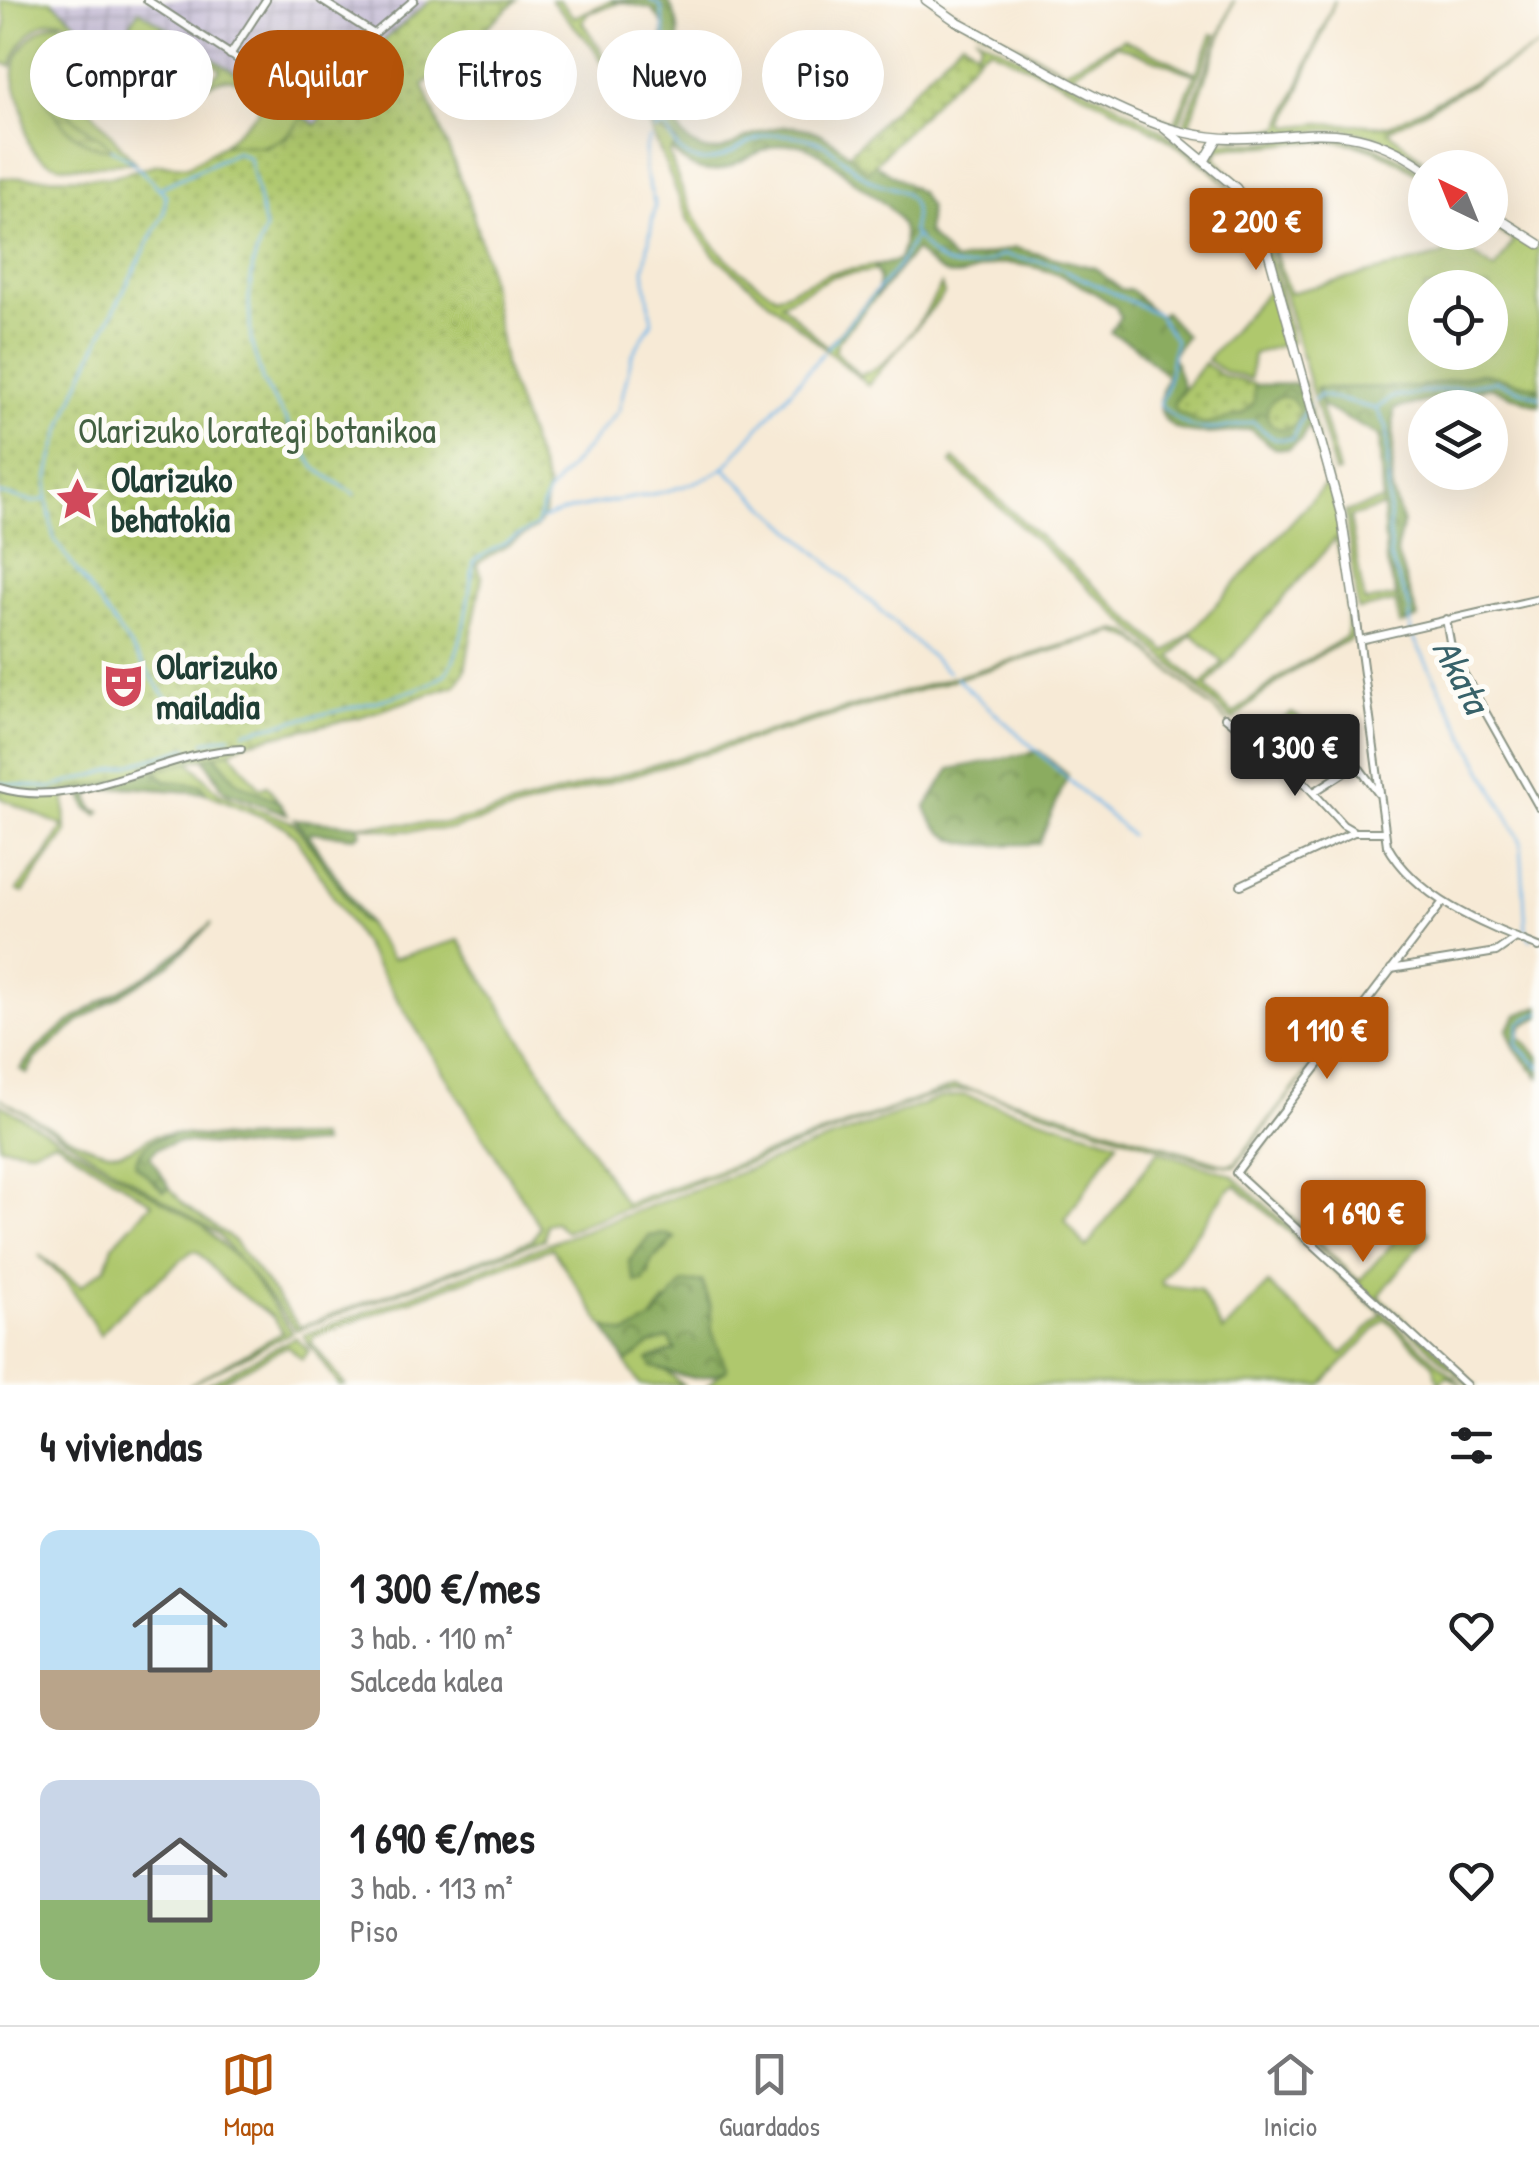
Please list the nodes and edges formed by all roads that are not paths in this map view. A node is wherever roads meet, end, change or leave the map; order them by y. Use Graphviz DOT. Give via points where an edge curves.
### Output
graph roads {
  1 [pos="266,0"];
  2 [pos="321,0"];
  3 [pos="414,0"];
  4 [pos="926,0"];
  5 [pos="151,1"];
  6 [pos="368,30"];
  7 [pos="379,30"];
  8 [pos="230,55"];
  9 [pos="233,57"];
  10 [pos="1161,126"];
  11 [pos="1218,138"];
  12 [pos="1408,158"];
  13 [pos="1204,160"];
  14 [pos="1508,224"];
  15 [pos="1539,244"];
  16 [pos="1539,599"];
  17 [pos="1355,607"];
  18 [pos="1446,619"];
  19 [pos="1360,640"];
  20 [pos="1225,716"];
  21 [pos="241,748"];
  22 [pos="0,788"];
  23 [pos="1314,792"];
  24 [pos="1379,794"];
  25 [pos="1539,806"];
  26 [pos="1356,832"];
  27 [pos="1382,832"];
  28 [pos="1240,885"];
  29 [pos="1442,903"];
  30 [pos="1516,938"];
  31 [pos="1539,947"];
  32 [pos="1390,970"];
  33 [pos="1466,1385"];
  1 -- 8 [label="street"];
  2 -- 6 [label="street"];
  3 -- 7 [label="street"];
  4 -- 10 [label="street"];
  5 -- 8 [label="street"];
  8 -- 9 [label="street"];
  10 -- 11 [label="street"];
  10 -- 13 [label="street"];
  11 -- 12 [label="street" via="1350,132"];
  11 -- 13 [label="street"];
  13 -- 17 [label="street" via="1248,202 1262,228 1341,514"];
  14 -- 15 [label="street"];
  16 -- 18 [label="street"];
  17 -- 19 [label="street"];
  18 -- 19 [label="street"];
  18 -- 25 [label="street" via="1452,653"];
  19 -- 24 [label="street"];
  20 -- 23 [label="street"];
  21 -- 22 [label="street" via="65,789"];
  23 -- 24 [label="street" via="1352,767"];
  23 -- 26 [label="street"];
  24 -- 27 [label="street"];
  26 -- 27 [label="street"];
  26 -- 28 [label="street"];
  27 -- 29 [label="street" via="1402,867"];
  29 -- 30 [label="street"];
  29 -- 32 [label="street"];
  30 -- 31 [label="street"];
  30 -- 32 [label="street" via="1496,952"];
  32 -- 33 [label="street" via="1236,1173"];
}
